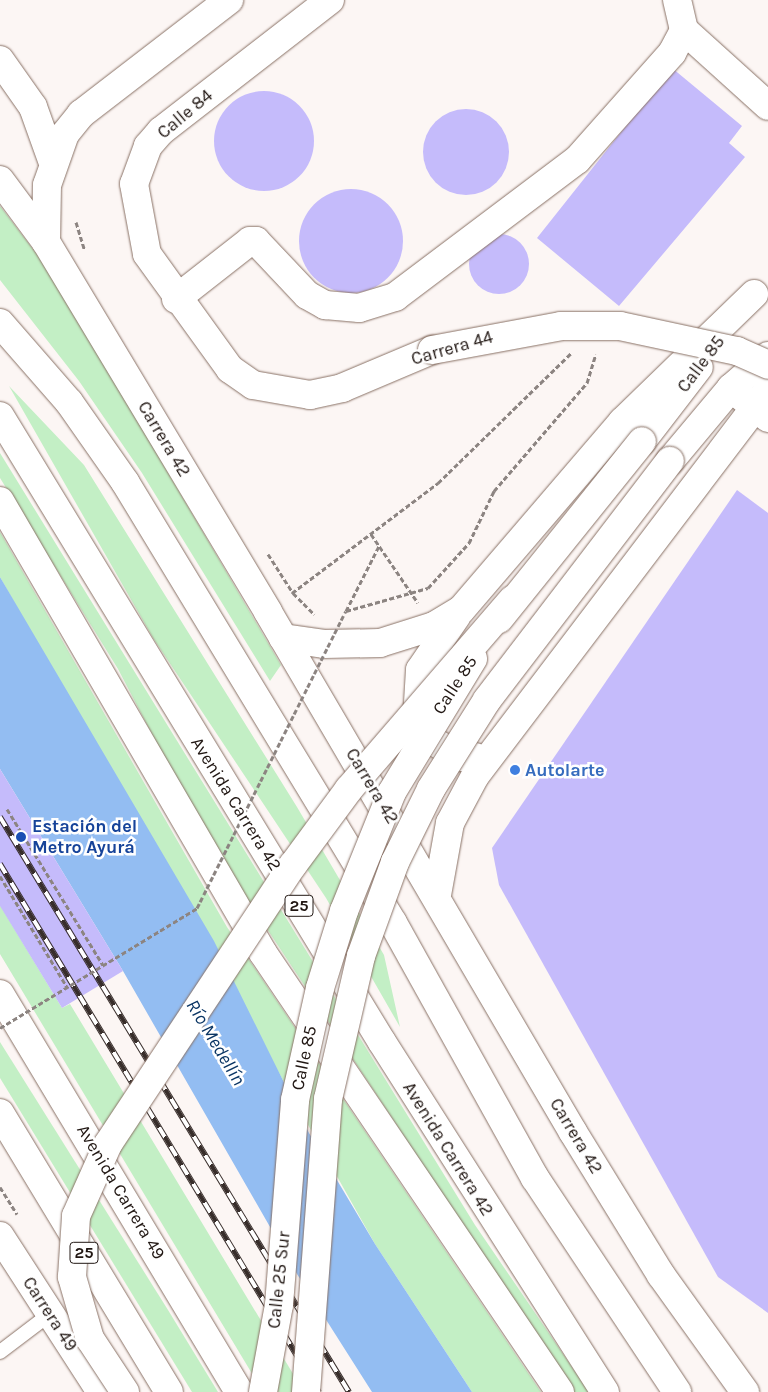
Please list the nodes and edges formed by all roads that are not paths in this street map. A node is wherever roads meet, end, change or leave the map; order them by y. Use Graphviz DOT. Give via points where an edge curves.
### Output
graph roads {
  1 [pos="229,0"];
  2 [pos="330,0"];
  3 [pos="677,0"];
  4 [pos="684,30"];
  5 [pos="0,60"];
  6 [pos="768,106"];
  7 [pos="52,160"];
  8 [pos="0,180"];
  9 [pos="46,242"];
  10 [pos="761,286"];
  11 [pos="176,299"];
  12 [pos="0,323"];
  13 [pos="768,356"];
  14 [pos="768,365"];
  15 [pos="731,388"];
  16 [pos="764,405"];
  17 [pos="0,416"];
  18 [pos="0,501"];
  19 [pos="512,600"];
  20 [pos="461,610"];
  21 [pos="284,638"];
  22 [pos="498,746"];
  23 [pos="438,894"];
  24 [pos="0,994"];
  25 [pos="0,1113"];
  26 [pos="290,1166"];
  27 [pos="321,1215"];
  28 [pos="0,1236"];
  29 [pos="50,1314"];
  30 [pos="0,1352"];
  31 [pos="101,1392"];
  32 [pos="126,1392"];
  33 [pos="169,1392"];
  34 [pos="239,1392"];
  35 [pos="263,1392"];
  36 [pos="306,1392"];
  37 [pos="560,1392"];
  38 [pos="605,1392"];
  39 [pos="677,1392"];
  40 [pos="745,1392"];
  1 -- 7 [label="main road" via="81,114"];
  2 -- 11 [label="main road, Calle 84" via="161,130 148,146 134,184 137,219 147,254"];
  3 -- 4 [label="main road"];
  4 -- 6 [label="main road"];
  4 -- 11 [label="main road" via="672,53 578,160 394,297 378,304 341,308 307,295 256,241 250,241"];
  5 -- 7 [label="main road" via="33,107"];
  7 -- 9 [label="main road"];
  8 -- 9 [label="main road, Carrera 42"];
  9 -- 21 [label="main road, Carrera 42"];
  10 -- 19 [label="main road, Calle 85, bridge" via="642,441"];
  10 -- 20 [label="main road" via="622,422"];
  11 -- 14 [label="main road, Carrera 44, bridge" via="230,368 253,386 281,393 310,395 342,388 432,350 561,326 620,326 737,351"];
  12 -- 39 [label="main road" via="69,402 125,482 393,923 535,1178"];
  13 -- 15 [label="main road, Calle 85"];
  15 -- 16 [label="main road"];
  15 -- 27 [label="main road, Calle 85, bridge" via="487,700 431,789 395,862 361,956 328,1099"];
  16 -- 22 [label="main road"];
  17 -- 38 [label="main road, Avenida Carrera 42 / 25" via="382,1042"];
  18 -- 37 [label="main road" via="263,953"];
  19 -- 26 [label="main road, Calle 85, bridge" via="434,718 392,792 368,848 320,988 295,1100"];
  19 -- 32 [label="main road, bridge" via="321,827 130,1106 104,1153 76,1216 72,1277 90,1339"];
  20 -- 21 [label="main road" via="434,626 380,644 324,644"];
  20 -- 22 [label="main road" via="420,670 418,718 433,741 460,757 476,757"];
  21 -- 23 [label="main road, Carrera 42"];
  22 -- 23 [label="main road" via="462,797 450,823"];
  23 -- 40 [label="main road, Carrera 42" via="650,1258"];
  24 -- 34 [label="main road, Avenida Carrera 49"];
  25 -- 33 [label="main road, 25"];
  26 -- 35 [label="main road, Calle 25 Sur, bridge" via="279,1305"];
  27 -- 36 [label="main road, Calle 25 Sur, bridge"];
  28 -- 29 [label="main road, Carrera 49"];
  29 -- 30 [label="lane"];
  29 -- 31 [label="main road, Carrera 49"];
}
